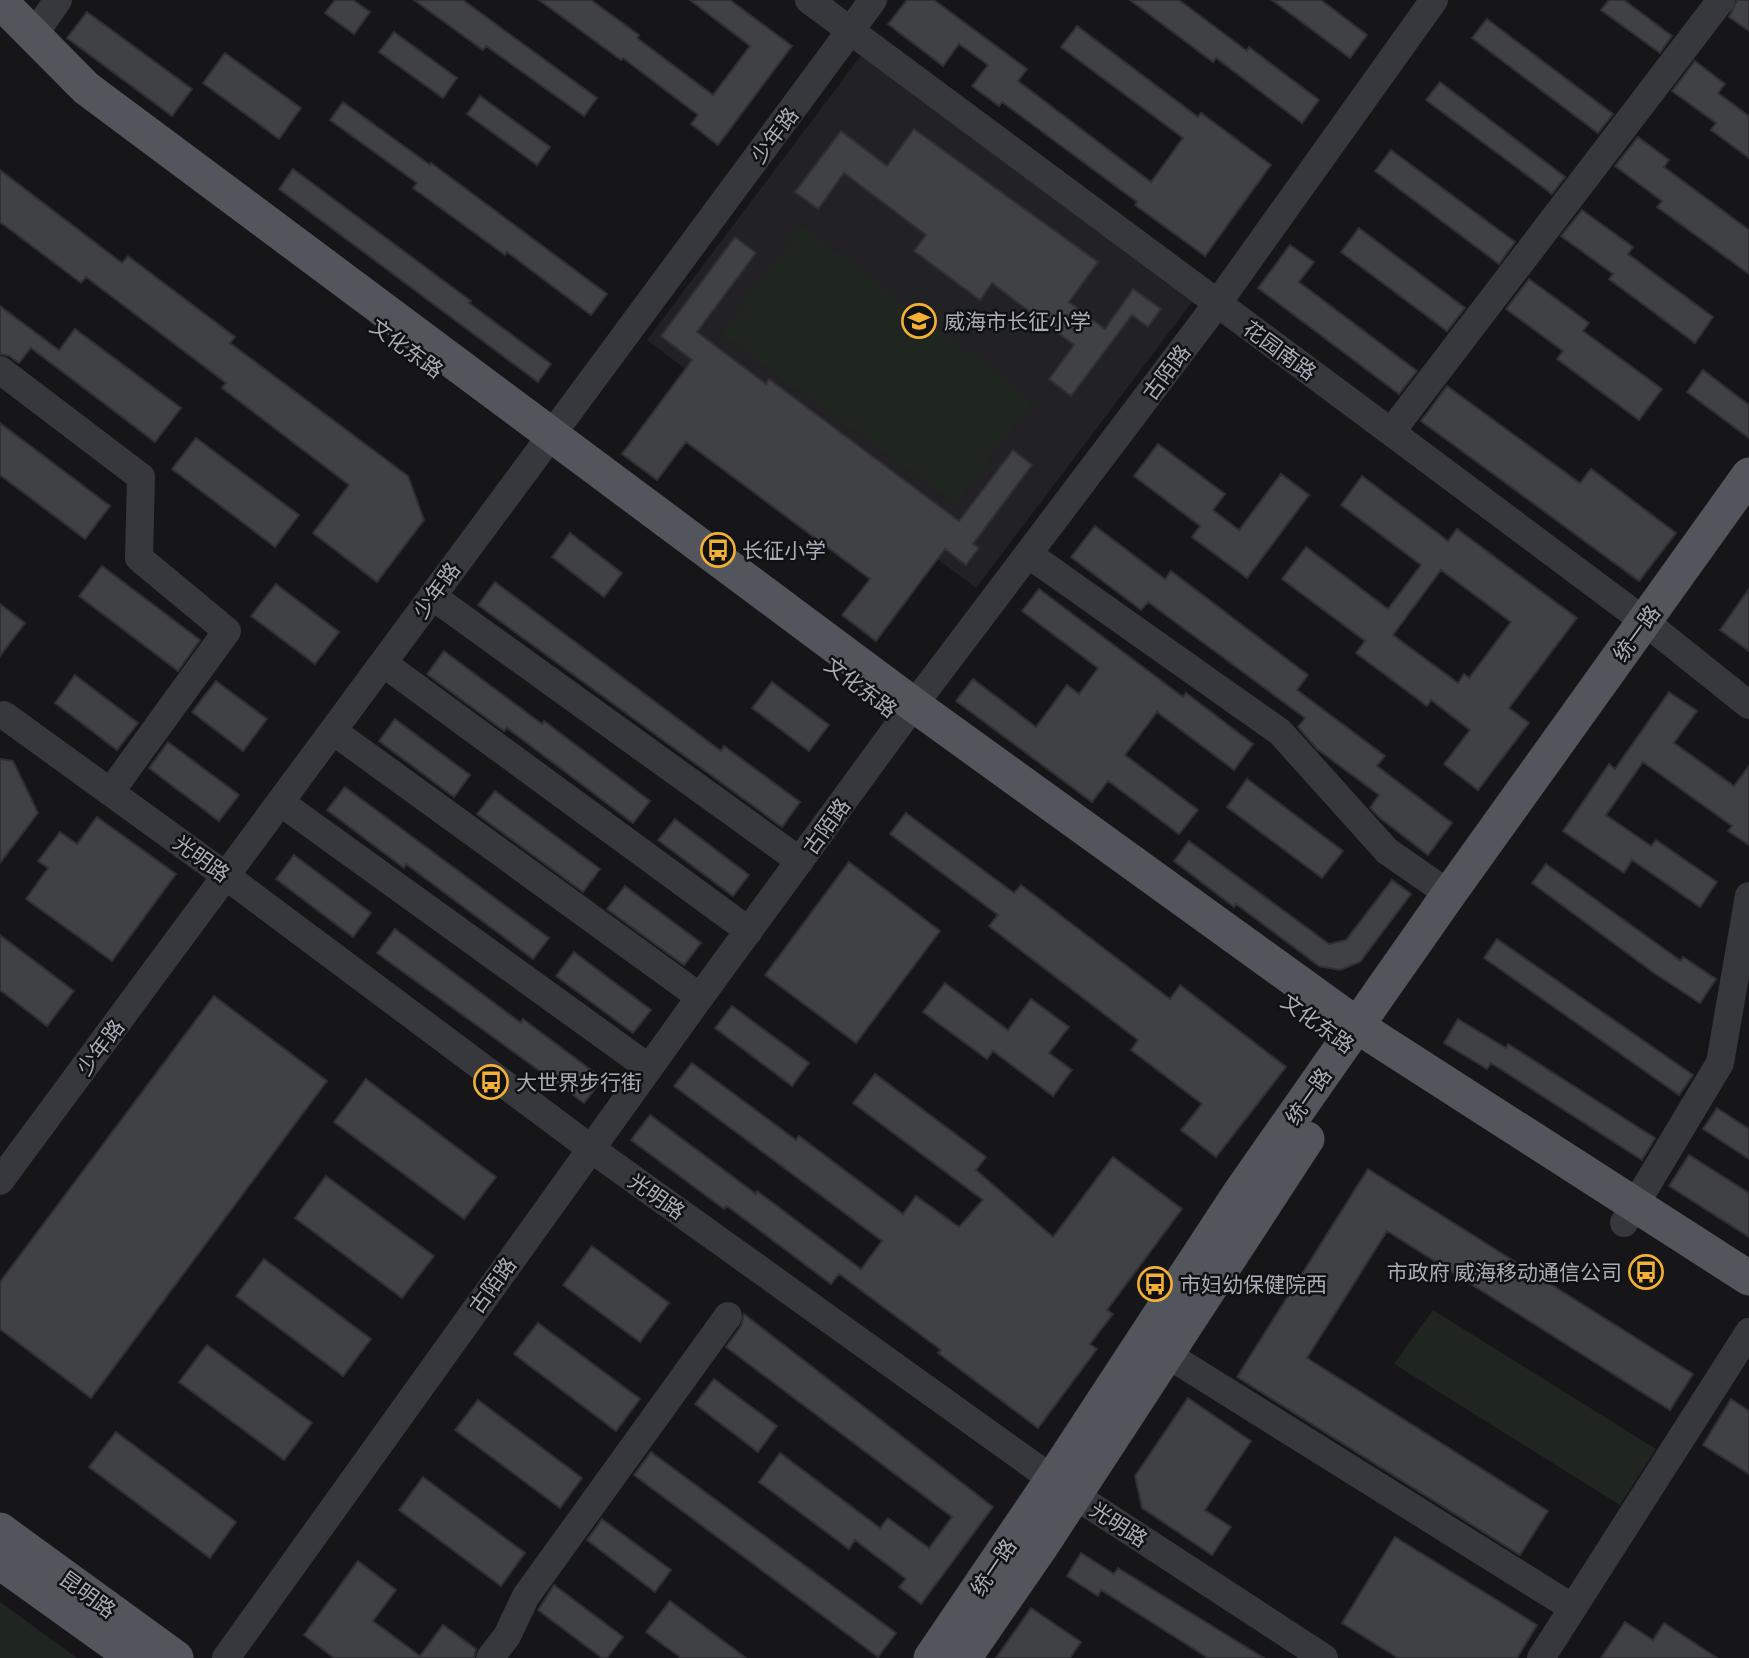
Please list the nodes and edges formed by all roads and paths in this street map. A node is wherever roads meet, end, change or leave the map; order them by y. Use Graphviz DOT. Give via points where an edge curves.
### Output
graph roads {
  1 [pos="58,0"];
  2 [pos="809,0"];
  3 [pos="873,0"];
  4 [pos="1434,0"];
  5 [pos="1721,0"];
  6 [pos="0,1"];
  7 [pos="851,30"];
  8 [pos="16,35"];
  9 [pos="1217,304"];
  10 [pos="0,370"];
  11 [pos="1391,432"];
  12 [pos="547,441"];
  13 [pos="1749,475"];
  14 [pos="1749,504"];
  15 [pos="1028,554"];
  16 [pos="432,596"];
  17 [pos="1651,627"];
  18 [pos="383,663"];
  19 [pos="1749,705"];
  20 [pos="909,712"];
  21 [pos="4,715"];
  22 [pos="333,731"];
  23 [pos="111,791"];
  24 [pos="280,802"];
  25 [pos="800,861"];
  26 [pos="226,876"];
  27 [pos="1449,894"];
  28 [pos="1749,896"];
  29 [pos="749,931"];
  30 [pos="700,997"];
  31 [pos="1360,1040"];
  32 [pos="649,1068"];
  33 [pos="590,1148"];
  34 [pos="0,1181"];
  35 [pos="1630,1214"];
  36 [pos="1734,1271"];
  37 [pos="1749,1302"];
  38 [pos="728,1316"];
  39 [pos="1749,1332"];
  40 [pos="1165,1353"];
  41 [pos="1063,1486"];
  42 [pos="0,1531"];
  43 [pos="0,1562"];
  44 [pos="1573,1608"];
  45 [pos="134,1658"];
  46 [pos="176,1658"];
  47 [pos="226,1658"];
  48 [pos="490,1658"];
  49 [pos="931,1658"];
  50 [pos="964,1658"];
  51 [pos="1324,1658"];
  52 [pos="1541,1658"];
  1 -- 8 [label="street"];
  2 -- 7 [label="street, 花园南路"];
  3 -- 7 [label="street, 少年路"];
  4 -- 9 [label="street, 古陌路"];
  5 -- 11 [label="street"];
  6 -- 8 [label="main road, 文化东路"];
  7 -- 9 [label="street, 花园南路"];
  7 -- 12 [label="street, 少年路"];
  8 -- 12 [label="main road, 文化东路" via="75,103"];
  9 -- 11 [label="street, 花园南路"];
  9 -- 15 [label="street, 古陌路"];
  10 -- 23 [label="street" via="141,477 139,558 227,631"];
  11 -- 17 [label="street, 花园南路"];
  12 -- 16 [label="street, 少年路"];
  12 -- 20 [label="main road, 文化东路"];
  13 -- 17 [label="main road, 统一路"];
  14 -- 17 [label="main road, 统一路"];
  15 -- 20 [label="street, 古陌路"];
  15 -- 27 [label="street" via="1280,732 1387,851"];
  16 -- 18 [label="street, 少年路"];
  16 -- 25 [label="street"];
  17 -- 19 [label="street, 花园南路"];
  17 -- 27 [label="main road, 统一路"];
  17 -- 31 [label="main road, 统一路"];
  18 -- 22 [label="street, 少年路"];
  18 -- 29 [label="street"];
  20 -- 25 [label="street, 古陌路"];
  20 -- 31 [label="main road, 文化东路"];
  21 -- 23 [label="street, 光明路"];
  22 -- 24 [label="street, 少年路"];
  22 -- 30 [label="street"];
  23 -- 26 [label="street, 光明路"];
  24 -- 26 [label="street, 少年路"];
  24 -- 32 [label="street"];
  25 -- 29 [label="street, 古陌路"];
  26 -- 33 [label="street, 光明路"];
  26 -- 34 [label="street, 少年路"];
  27 -- 31 [label="main road, 统一路"];
  28 -- 35 [label="street" via="1720,1063"];
  29 -- 30 [label="street, 古陌路"];
  30 -- 32 [label="street, 古陌路"];
  31 -- 35 [label="main road, 文化东路"];
  31 -- 40 [label="main road, 统一路"];
  31 -- 41 [label="main road, 统一路" via="1239,1194"];
  32 -- 33 [label="street, 古陌路"];
  33 -- 41 [label="street, 光明路"];
  33 -- 47 [label="street, 古陌路"];
  35 -- 36 [label="main road, 文化东路"];
  36 -- 37 [label="main road, 文化东路"];
  38 -- 48 [label="street" via="526,1595 507,1636"];
  39 -- 44 [label="street"];
  40 -- 41 [label="main road, 统一路"];
  40 -- 44 [label="street"];
  41 -- 49 [label="main road, 统一路"];
  41 -- 50 [label="main road, 统一路" via="1042,1545"];
  41 -- 51 [label="street, 光明路"];
  42 -- 46 [label="main road, 昆明路"];
  43 -- 45 [label="main road, 昆明路"];
  44 -- 52 [label="street"];
}
